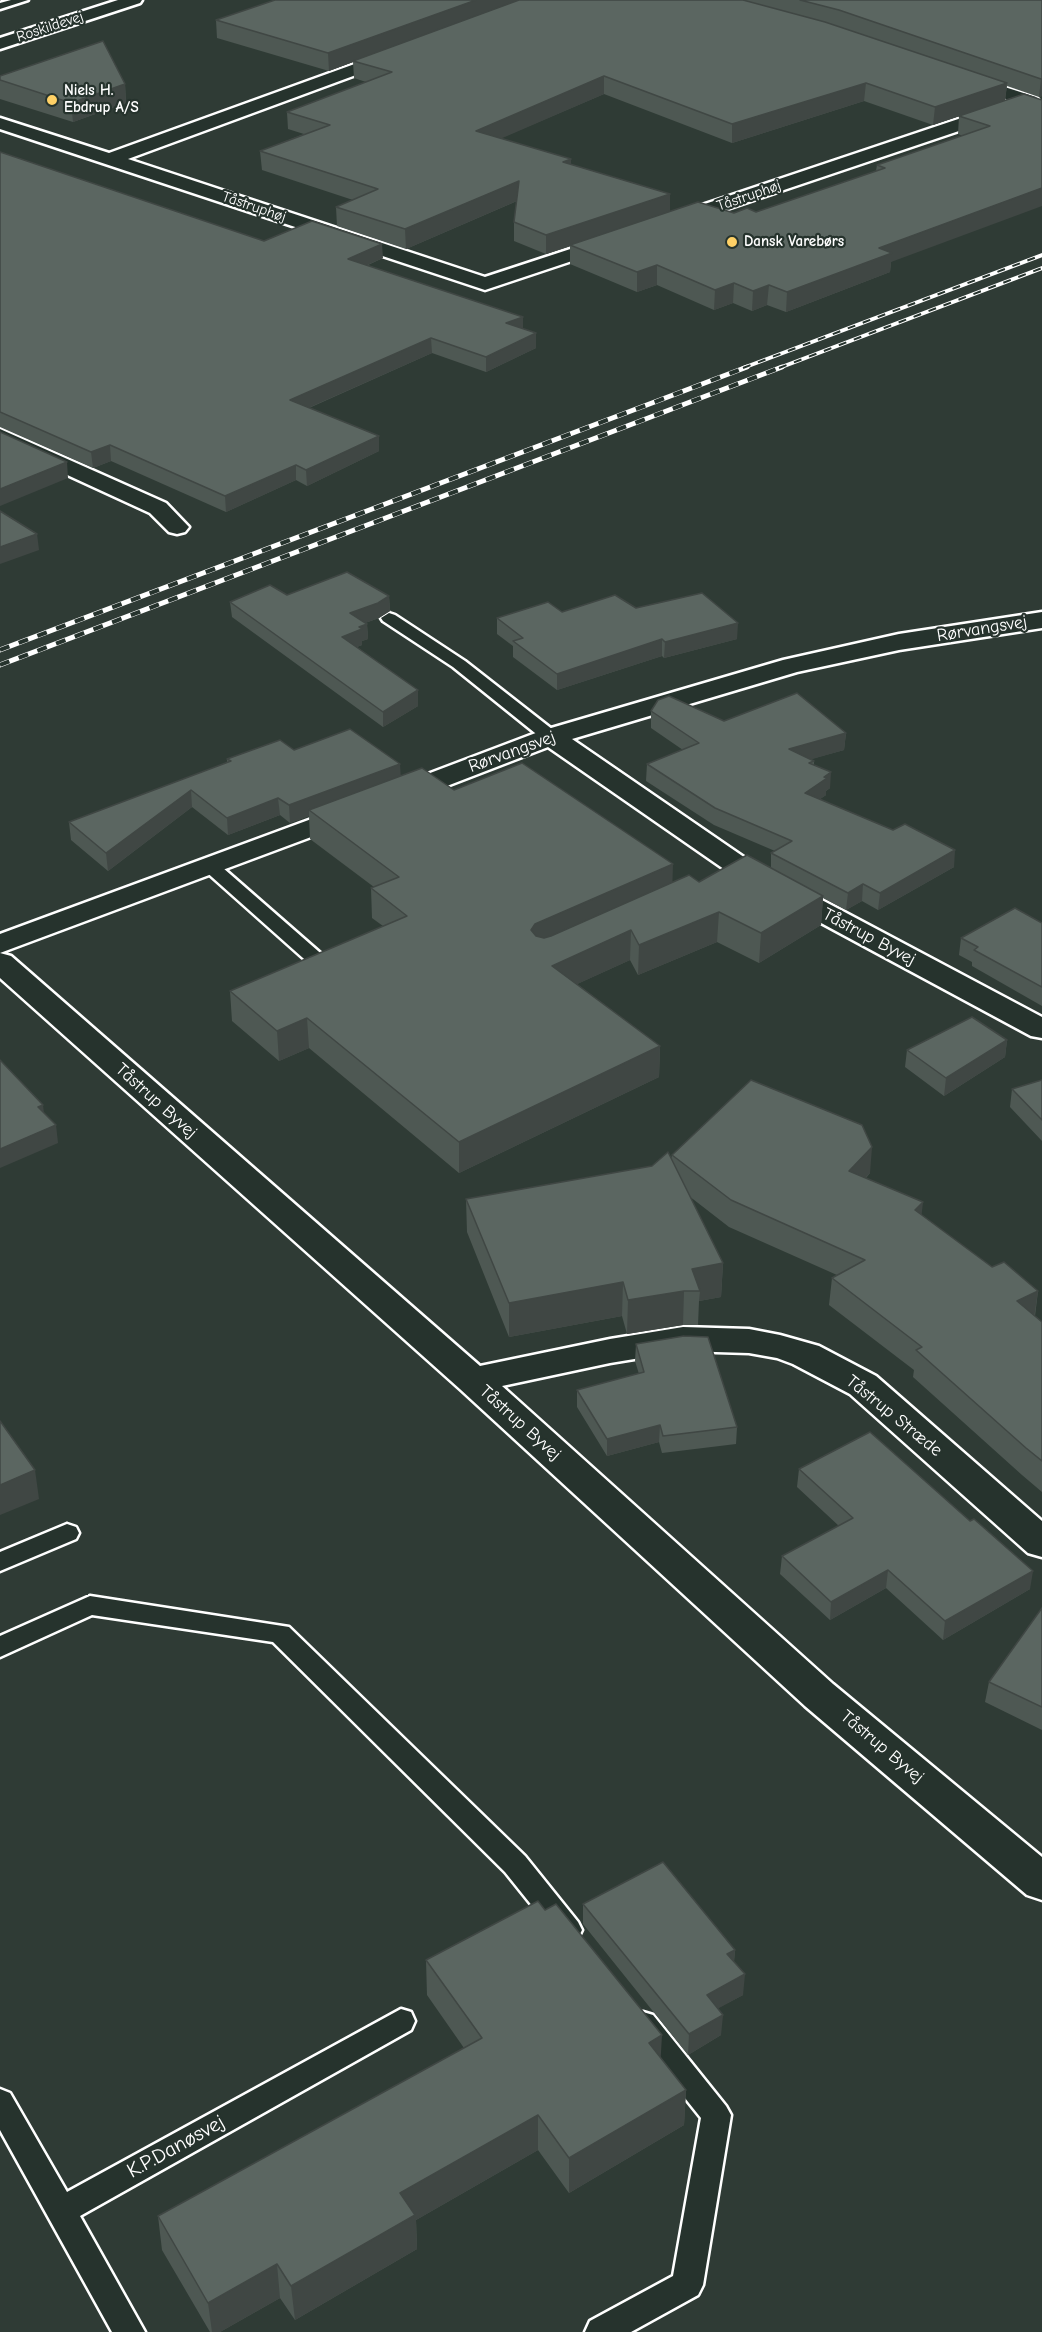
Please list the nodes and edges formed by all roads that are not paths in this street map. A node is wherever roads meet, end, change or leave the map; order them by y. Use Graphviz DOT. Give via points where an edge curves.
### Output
graph roads {
  1 [pos="23,0"];
  2 [pos="134,0"];
  3 [pos="0,6"];
  4 [pos="0,44"];
  5 [pos="407,50"];
  6 [pos="942,71"];
  7 [pos="0,123"];
  8 [pos="111,159"];
  9 [pos="660,226"];
  10 [pos="627,237"];
  11 [pos="0,436"];
  12 [pos="177,527"];
  13 [pos="389,618"];
  14 [pos="1042,620"];
  15 [pos="551,737"];
  16 [pos="209,866"];
  17 [pos="0,944"];
  18 [pos="0,962"];
  19 [pos="319,962"];
  20 [pos="1042,1029"];
  21 [pos="473,1380"];
  22 [pos="67,1533"];
  23 [pos="1042,1543"];
  24 [pos="0,1562"];
  25 [pos="0,1647"];
  26 [pos="1042,1882"];
  27 [pos="582,1947"];
  28 [pos="626,2003"];
  29 [pos="401,2021"];
  30 [pos="0,2102"];
  31 [pos="61,2211"];
  32 [pos="129,2332"];
  33 [pos="601,2332"];
  1 -- 3 [label="lane"];
  2 -- 4 [label="street, Roskildevej"];
  5 -- 8 [label="street"];
  6 -- 9 [label="street, Tåstruphøj" via="1030,101"];
  7 -- 8 [label="street, Tåstruphøj"];
  8 -- 10 [label="street, Tåstruphøj" via="485,284"];
  11 -- 12 [label="street" via="158,508"];
  13 -- 15 [label="lane" via="459,664"];
  14 -- 15 [label="street, Rørvangsvej" via="899,642 792,665"];
  15 -- 16 [label="street, Rørvangsvej"];
  15 -- 20 [label="street, Tåstrup Byvej" via="734,875"];
  16 -- 17 [label="street, Rørvangsvej"];
  16 -- 19 [label="lane"];
  18 -- 21 [label="street, Tåstrup Byvej"];
  21 -- 23 [label="street, Tåstrup Stræde" via="683,1340 749,1341 780,1347 806,1355 863,1385"];
  21 -- 26 [label="street, Tåstrup Byvej" via="819,1695"];
  22 -- 24 [label="lane"];
  25 -- 27 [label="lane" via="90,1605 280,1634 515,1864"];
  28 -- 33 [label="lane" via="716,2115 687,2285"];
  29 -- 31 [label="lane, K.P.Danøsvej"];
  30 -- 31 [label="lane"];
  31 -- 32 [label="lane"];
}
